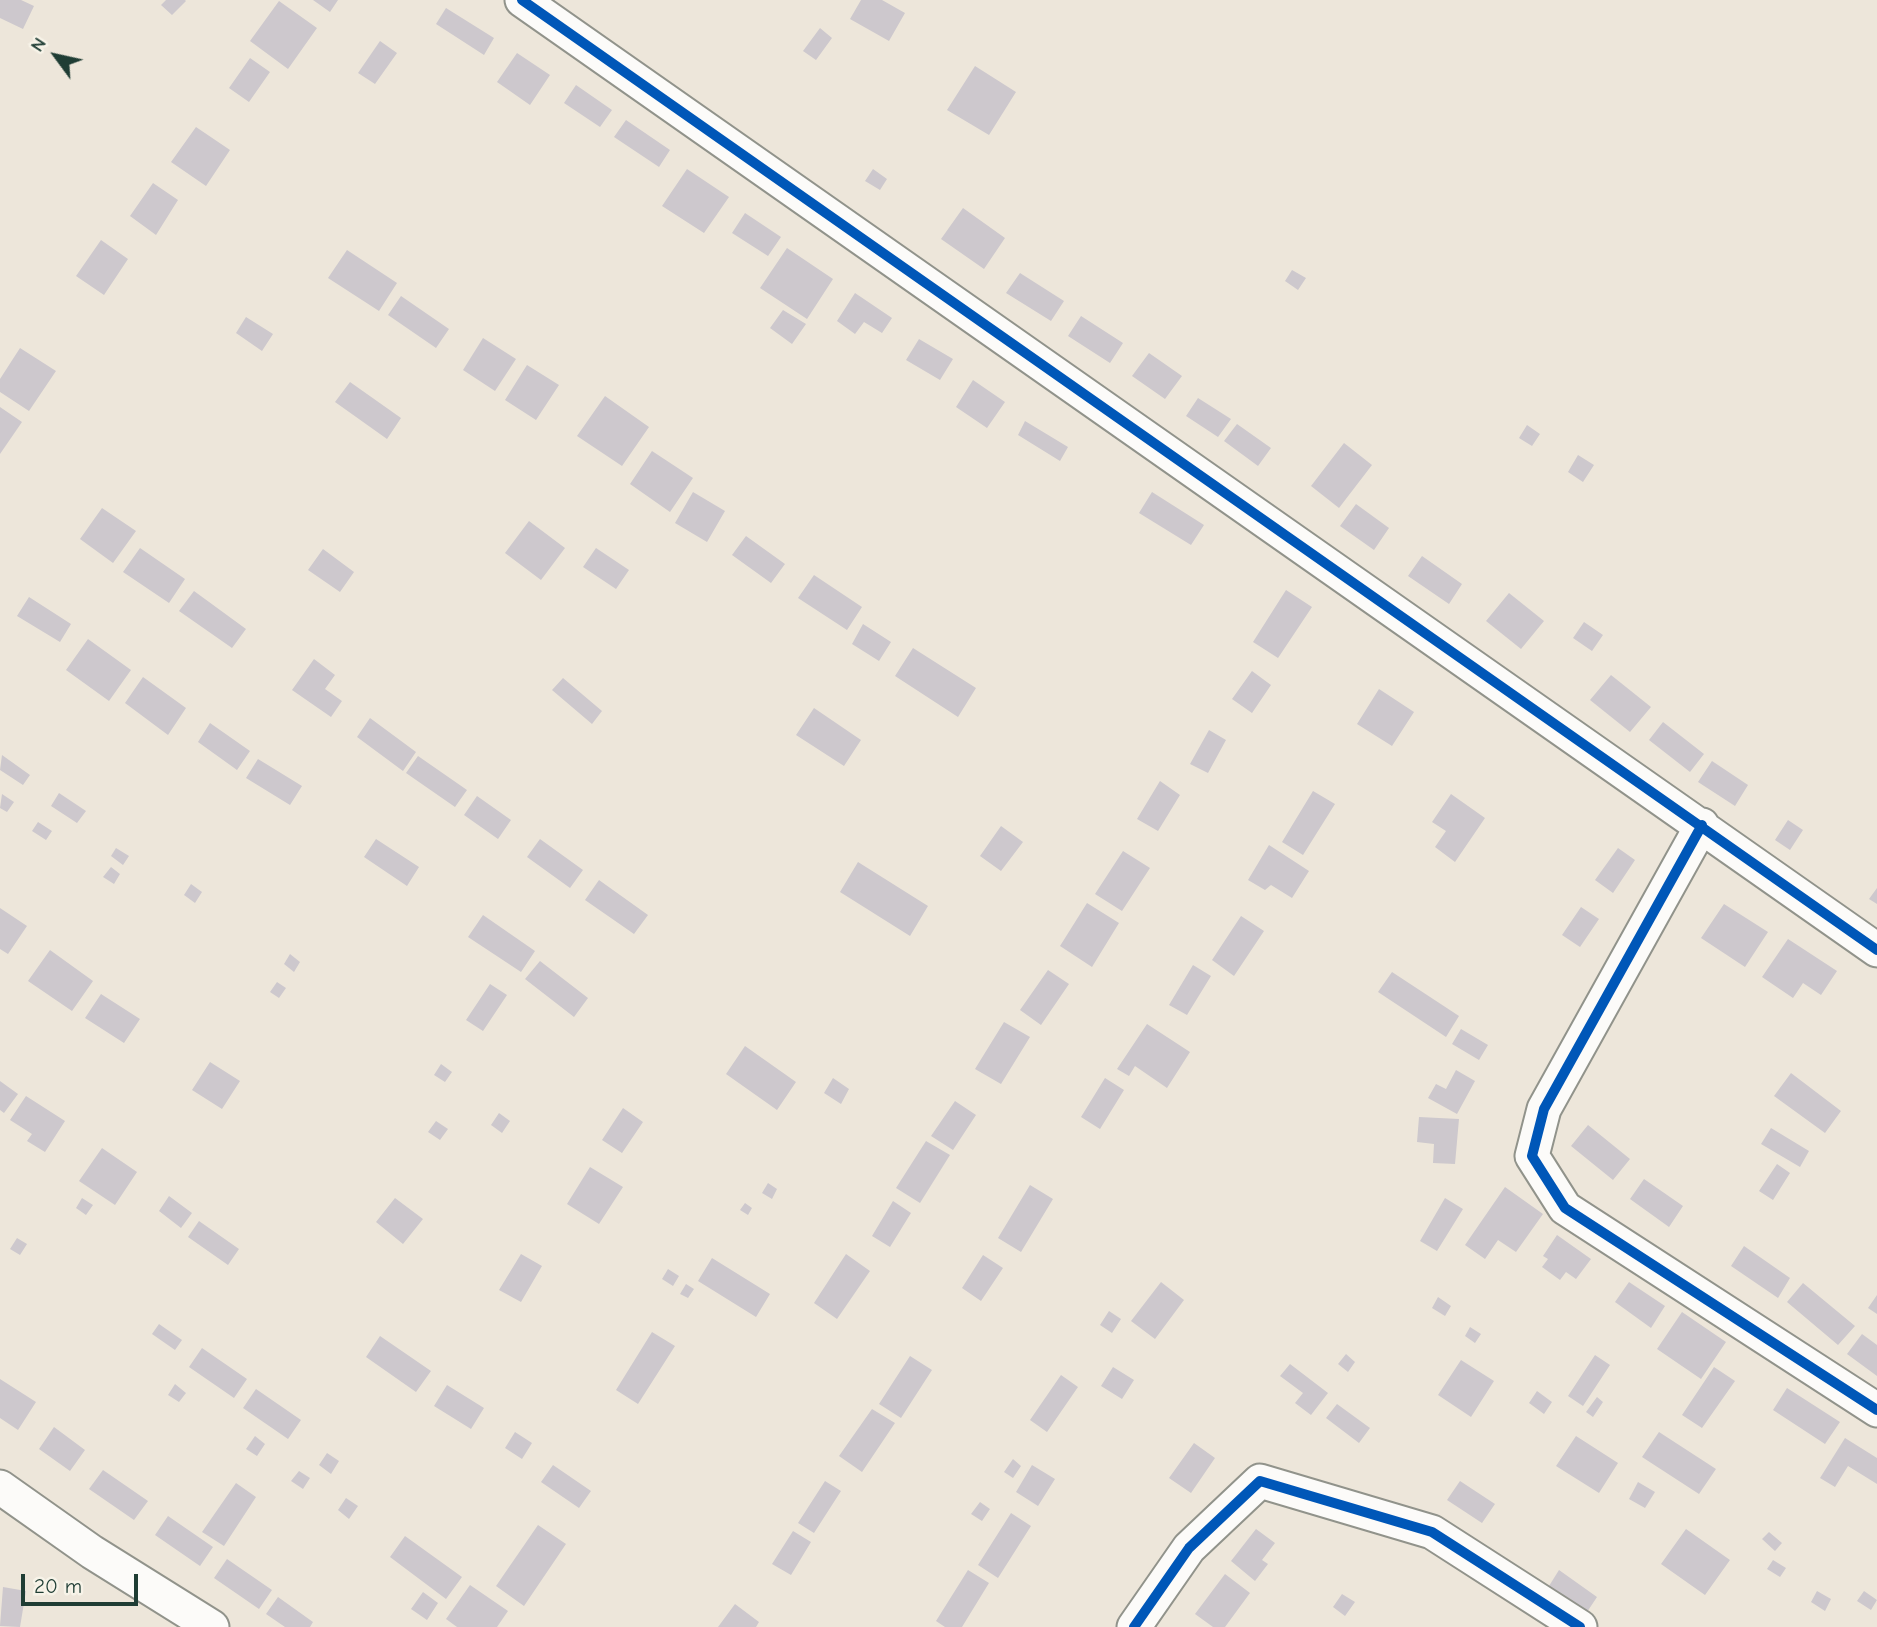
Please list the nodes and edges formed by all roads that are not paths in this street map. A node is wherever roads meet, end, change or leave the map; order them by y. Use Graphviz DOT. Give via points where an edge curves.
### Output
graph roads {
  1 [pos="522,0"];
  2 [pos="1702,825"];
  3 [pos="1877,950"];
  4 [pos="1877,1410"];
  5 [pos="0,1486"];
  6 [pos="212,1627"];
  7 [pos="1134,1627"];
  8 [pos="1580,1627"];
  1 -- 2 [label="street"];
  2 -- 3 [label="street"];
  2 -- 4 [label="street" via="1544,1109 1532,1156 1565,1208"];
  5 -- 6 [label="street" via="92,1552"];
  7 -- 8 [label="street" via="1189,1548 1260,1481 1432,1532"];
}
